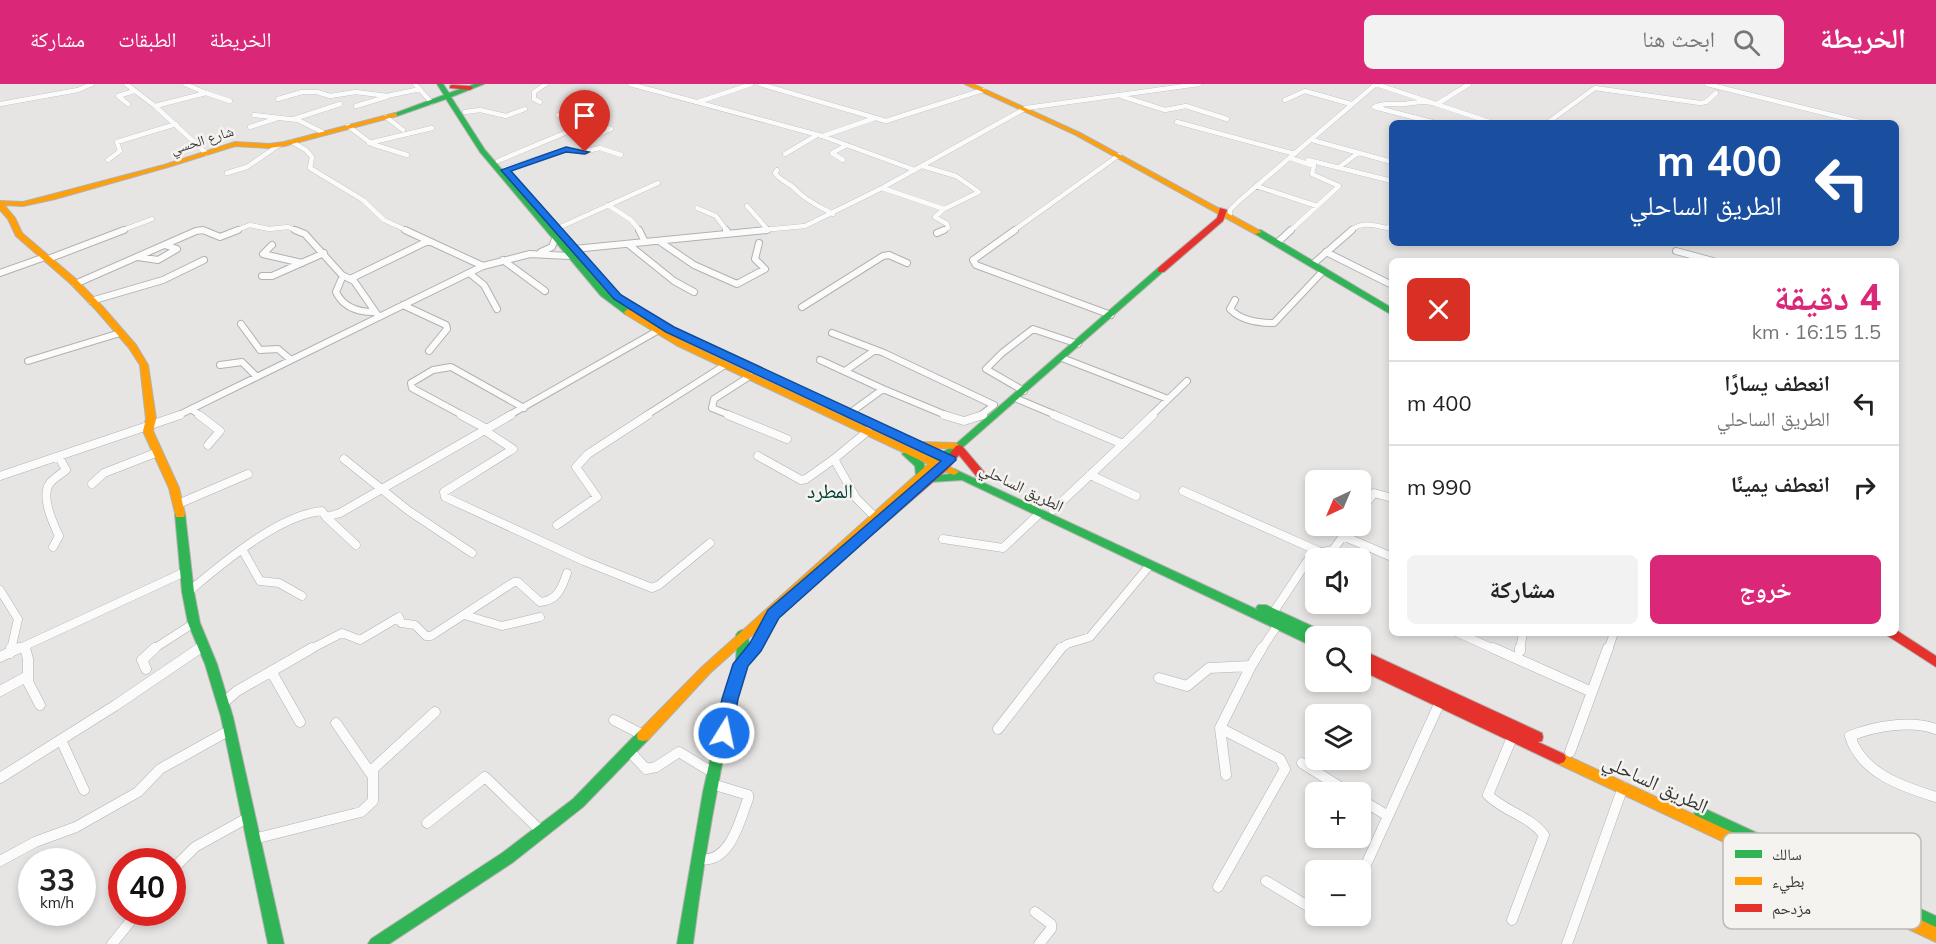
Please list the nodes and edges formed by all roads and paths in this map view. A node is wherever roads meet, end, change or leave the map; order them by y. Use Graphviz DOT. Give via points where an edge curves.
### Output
graph roads {
  1 [pos="92,84"];
  2 [pos="126,84"];
  3 [pos="185,84"];
  4 [pos="415,84"];
  5 [pos="440,84"];
  6 [pos="546,84"];
  7 [pos="630,84"];
  8 [pos="751,84"];
  9 [pos="760,84"];
  10 [pos="968,84"];
  11 [pos="1187,84"];
  12 [pos="1199,84"];
  13 [pos="1376,84"];
  14 [pos="1469,84"];
  15 [pos="1707,84"];
  16 [pos="476,86"];
  17 [pos="420,89"];
  18 [pos="134,90"];
  19 [pos="982,90"];
  20 [pos="453,92"];
  21 [pos="207,93"];
  22 [pos="1716,93"];
  23 [pos="391,95"];
  24 [pos="1117,95"];
  25 [pos="278,99"];
  26 [pos="1285,100"];
  27 [pos="230,101"];
  28 [pos="431,102"];
  29 [pos="540,102"];
  30 [pos="697,103"];
  31 [pos="0,104"];
  32 [pos="128,104"];
  33 [pos="340,104"];
  34 [pos="1352,104"];
  35 [pos="1435,104"];
  36 [pos="155,106"];
  37 [pos="356,106"];
  38 [pos="1026,108"];
  39 [pos="525,109"];
  40 [pos="465,112"];
  41 [pos="254,115"];
  42 [pos="558,115"];
  43 [pos="386,117"];
  44 [pos="279,118"];
  45 [pos="875,118"];
  46 [pos="1227,118"];
  47 [pos="292,119"];
  48 [pos="1424,120"];
  49 [pos="1484,120"];
  50 [pos="1551,120"];
  51 [pos="1852,120"];
  52 [pos="591,122"];
  53 [pos="1177,122"];
  54 [pos="176,124"];
  55 [pos="348,126"];
  56 [pos="250,127"];
  57 [pos="432,128"];
  58 [pos="403,130"];
  59 [pos="322,132"];
  60 [pos="820,135"];
  61 [pos="595,136"];
  62 [pos="1312,140"];
  63 [pos="292,142"];
  64 [pos="369,143"];
  65 [pos="279,145"];
  66 [pos="847,145"];
  67 [pos="206,153"];
  68 [pos="1358,153"];
  69 [pos="785,154"];
  70 [pos="407,155"];
  71 [pos="621,155"];
  72 [pos="1119,155"];
  73 [pos="1292,156"];
  74 [pos="108,160"];
  75 [pos="843,160"];
  76 [pos="1389,161"];
  77 [pos="502,165"];
  78 [pos="922,166"];
  79 [pos="1338,168"];
  80 [pos="777,170"];
  81 [pos="915,170"];
  82 [pos="227,173"];
  83 [pos="1389,180"];
  84 [pos="658,183"];
  85 [pos="1256,186"];
  86 [pos="882,188"];
  87 [pos="608,205"];
  88 [pos="747,206"];
  89 [pos="1317,206"];
  90 [pos="2,207"];
  91 [pos="696,208"];
  92 [pos="944,209"];
  93 [pos="833,213"];
  94 [pos="1228,216"];
  95 [pos="152,219"];
  96 [pos="1389,226"];
  97 [pos="768,230"];
  98 [pos="728,233"];
  99 [pos="937,233"];
  100 [pos="556,234"];
  101 [pos="428,241"];
  102 [pos="659,241"];
  103 [pos="645,242"];
  104 [pos="759,243"];
  105 [pos="1277,243"];
  106 [pos="628,244"];
  107 [pos="165,245"];
  108 [pos="272,245"];
  109 [pos="1676,251"];
  110 [pos="1326,252"];
  111 [pos="324,253"];
  112 [pos="571,253"];
  113 [pos="536,254"];
  114 [pos="138,257"];
  115 [pos="46,258"];
  116 [pos="1702,258"];
  117 [pos="204,260"];
  118 [pos="503,260"];
  119 [pos="302,263"];
  120 [pos="907,263"];
  121 [pos="1313,264"];
  122 [pos="483,266"];
  123 [pos="1323,271"];
  124 [pos="0,273"];
  125 [pos="469,273"];
  126 [pos="262,276"];
  127 [pos="350,279"];
  128 [pos="341,280"];
  129 [pos="75,284"];
  130 [pos="1389,284"];
  131 [pos="545,291"];
  132 [pos="694,292"];
  133 [pos="1235,300"];
  134 [pos="91,302"];
  135 [pos="403,305"];
  136 [pos="802,308"];
  137 [pos="497,309"];
  138 [pos="1389,310"];
  139 [pos="376,315"];
  140 [pos="1111,315"];
  141 [pos="241,324"];
  142 [pos="657,331"];
  143 [pos="120,333"];
  144 [pos="832,333"];
  145 [pos="1078,344"];
  146 [pos="875,350"];
  147 [pos="429,351"];
  148 [pos="1062,358"];
  149 [pos="291,360"];
  150 [pos="820,360"];
  151 [pos="28,362"];
  152 [pos="725,365"];
  153 [pos="220,366"];
  154 [pos="845,371"];
  155 [pos="257,376"];
  156 [pos="750,376"];
  157 [pos="1187,381"];
  158 [pos="883,389"];
  159 [pos="1020,395"];
  160 [pos="1168,399"];
  161 [pos="524,408"];
  162 [pos="191,410"];
  163 [pos="850,413"];
  164 [pos="147,428"];
  165 [pos="486,429"];
  166 [pos="868,431"];
  167 [pos="787,439"];
  168 [pos="208,444"];
  169 [pos="1123,444"];
  170 [pos="918,445"];
  171 [pos="899,446"];
  172 [pos="958,447"];
  173 [pos="158,452"];
  174 [pos="758,456"];
  175 [pos="59,457"];
  176 [pos="344,459"];
  177 [pos="834,459"];
  178 [pos="942,461"];
  179 [pos="248,474"];
  180 [pos="981,475"];
  181 [pos="1090,475"];
  182 [pos="0,476"];
  183 [pos="925,476"];
  184 [pos="966,477"];
  185 [pos="92,484"];
  186 [pos="382,488"];
  187 [pos="1183,491"];
  188 [pos="1136,496"];
  189 [pos="1371,497"];
  190 [pos="1389,497"];
  191 [pos="178,504"];
  192 [pos="1053,510"];
  193 [pos="1040,513"];
  194 [pos="874,516"];
  195 [pos="326,517"];
  196 [pos="557,525"];
  197 [pos="1343,536"];
  198 [pos="944,539"];
  199 [pos="710,543"];
  200 [pos="356,545"];
  201 [pos="53,547"];
  202 [pos="1311,548"];
  203 [pos="1335,548"];
  204 [pos="243,550"];
  205 [pos="472,553"];
  206 [pos="1389,556"];
  207 [pos="1150,565"];
  208 [pos="1305,565"];
  209 [pos="187,571"];
  210 [pos="567,573"];
  211 [pos="0,590"];
  212 [pos="188,592"];
  213 [pos="302,596"];
  214 [pos="1273,613"];
  215 [pos="773,614"];
  216 [pos="464,615"];
  217 [pos="540,617"];
  218 [pos="194,623"];
  219 [pos="1277,626"];
  220 [pos="1305,628"];
  221 [pos="1465,636"];
  222 [pos="1522,636"];
  223 [pos="1613,636"];
  224 [pos="1897,636"];
  225 [pos="1305,638"];
  226 [pos="743,639"];
  227 [pos="203,646"];
  228 [pos="25,647"];
  229 [pos="1520,651"];
  230 [pos="10,653"];
  231 [pos="0,657"];
  232 [pos="1371,659"];
  233 [pos="1936,662"];
  234 [pos="741,664"];
  235 [pos="1251,666"];
  236 [pos="146,669"];
  237 [pos="1371,669"];
  238 [pos="271,671"];
  239 [pos="26,677"];
  240 [pos="1160,678"];
  241 [pos="0,691"];
  242 [pos="1592,692"];
  243 [pos="1440,702"];
  244 [pos="223,703"];
  245 [pos="40,705"];
  246 [pos="435,712"];
  247 [pos="614,720"];
  248 [pos="300,722"];
  249 [pos="336,723"];
  250 [pos="1220,728"];
  251 [pos="998,729"];
  252 [pos="1936,729"];
  253 [pos="230,730"];
  254 [pos="643,735"];
  255 [pos="1513,735"];
  256 [pos="61,740"];
  257 [pos="1570,752"];
  258 [pos="633,754"];
  259 [pos="1302,763"];
  260 [pos="716,770"];
  261 [pos="371,774"];
  262 [pos="1226,775"];
  263 [pos="0,778"];
  264 [pos="1332,782"];
  265 [pos="712,784"];
  266 [pos="1623,786"];
  267 [pos="84,790"];
  268 [pos="1936,797"];
  269 [pos="1371,806"];
  270 [pos="1388,816"];
  271 [pos="249,817"];
  272 [pos="427,823"];
  273 [pos="543,832"];
  274 [pos="1743,833"];
  275 [pos="1723,834"];
  276 [pos="254,839"];
  277 [pos="186,857"];
  278 [pos="698,859"];
  279 [pos="508,860"];
  280 [pos="1368,860"];
  281 [pos="0,861"];
  282 [pos="1266,881"];
  283 [pos="1218,887"];
  284 [pos="1305,904"];
  285 [pos="1035,912"];
  286 [pos="1921,916"];
  287 [pos="1512,920"];
  288 [pos="1936,923"];
  289 [pos="127,926"];
  290 [pos="1921,928"];
  291 [pos="1936,935"];
  292 [pos="1569,943"];
  293 [pos="112,944"];
  294 [pos="276,944"];
  295 [pos="376,944"];
  296 [pos="389,944"];
  297 [pos="685,944"];
  298 [pos="1039,944"];
  1 -- 31 [label="street"];
  2 -- 18 [label="street"];
  3 -- 21 [label="street"];
  4 -- 17 [label="street"];
  5 -- 20 [label="main road, الطريق الساحلي"];
  6 -- 29 [label="street" via="534,92 534,99"];
  7 -- 30 [label="street"];
  8 -- 30 [label="street"];
  9 -- 45 [label="street"];
  10 -- 19 [label="main road"];
  11 -- 12 [label="street"];
  11 -- 24 [label="street"];
  13 -- 34 [label="street"];
  13 -- 35 [label="street"];
  14 -- 35 [label="street"];
  15 -- 51 [label="street"];
  16 -- 20 [label="main road"];
  17 -- 23 [label="street"];
  17 -- 28 [label="street"];
  18 -- 32 [label="street" via="118,96"];
  18 -- 36 [label="street"];
  19 -- 38 [label="main road"];
  19 -- 45 [label="street" via="891,121"];
  20 -- 28 [label="main road, شارع الحسي"];
  20 -- 40 [label="main road, الطريق الساحلي"];
  20 -- 100 [label="main road, الطريق الساحلي" via="478,146"];
  21 -- 27 [label="street"];
  21 -- 36 [label="street"];
  22 -- 50 [label="street" via="1700,103 1595,88"];
  23 -- 25 [label="street" via="356,92 330,96 302,92"];
  23 -- 37 [label="street"];
  24 -- 38 [label="street"];
  24 -- 46 [label="street" via="1165,110 1186,106"];
  26 -- 34 [label="street" via="1303,91"];
  28 -- 43 [label="main road, شارع الحسي"];
  30 -- 60 [label="street"];
  33 -- 47 [label="street"];
  34 -- 62 [label="street"];
  35 -- 48 [label="street" via="1417,100 1404,104 1383,102 1374,107"];
  35 -- 49 [label="street"];
  36 -- 54 [label="street"];
  38 -- 72 [label="main road"];
  38 -- 78 [label="street"];
  39 -- 40 [label="street" via="506,116 480,110"];
  40 -- 77 [label="main road, الطريق الساحلي"];
  41 -- 44 [label="street"];
  42 -- 52 [label="street"];
  43 -- 55 [label="main road, شارع الحسي"];
  43 -- 58 [label="street"];
  44 -- 47 [label="street"];
  44 -- 56 [label="street"];
  45 -- 60 [label="street"];
  47 -- 59 [label="street"];
  52 -- 61 [label="street" via="611,129"];
  52 -- 77 [label="street"];
  53 -- 73 [label="street"];
  54 -- 67 [label="street"];
  54 -- 74 [label="street" via="117,142 120,151"];
  55 -- 59 [label="main road, شارع الحسي"];
  55 -- 64 [label="street"];
  57 -- 64 [label="street"];
  59 -- 63 [label="main road, شارع الحسي"];
  60 -- 66 [label="street"];
  60 -- 69 [label="street"];
  62 -- 68 [label="street"];
  62 -- 73 [label="street"];
  63 -- 65 [label="main road, شارع الحسي"];
  63 -- 101 [label="street" via="312,157 311,169 363,200 377,215"];
  64 -- 70 [label="street"];
  65 -- 67 [label="main road, شارع الحسي" via="243,143"];
  65 -- 82 [label="street" via="247,167"];
  66 -- 75 [label="street" via="832,153"];
  66 -- 81 [label="street"];
  67 -- 90 [label="main road, شارع الحسي" via="134,176"];
  68 -- 76 [label="street"];
  68 -- 79 [label="street"];
  71 -- 77 [label="street" via="600,148 582,152 568,149"];
  72 -- 94 [label="main road"];
  72 -- 140 [label="street" via="973,260 976,265"];
  73 -- 79 [label="street"];
  73 -- 85 [label="street"];
  73 -- 89 [label="street" via="1314,166 1312,174 1338,185"];
  77 -- 100 [label="main road, الطريق الساحلي"];
  78 -- 81 [label="street"];
  78 -- 92 [label="street" via="956,176 979,191"];
  79 -- 83 [label="street"];
  80 -- 93 [label="street" via="778,177 801,197"];
  81 -- 86 [label="street"];
  84 -- 87 [label="street"];
  85 -- 89 [label="street"];
  85 -- 94 [label="street"];
  86 -- 92 [label="street"];
  86 -- 93 [label="street"];
  87 -- 100 [label="street"];
  87 -- 103 [label="street" via="632,219"];
  88 -- 97 [label="street"];
  89 -- 105 [label="street"];
  90 -- 115 [label="main road" via="19,234"];
  91 -- 98 [label="street" via="720,216"];
  92 -- 99 [label="street" via="935,217 948,228"];
  93 -- 97 [label="street" via="806,226"];
  94 -- 105 [label="main road"];
  94 -- 140 [label="main road"];
  95 -- 115 [label="street"];
  96 -- 110 [label="street" via="1357,226"];
  97 -- 98 [label="street"];
  98 -- 102 [label="street"];
  100 -- 112 [label="main road, الطريق الساحلي"];
  100 -- 113 [label="street" via="552,247"];
  101 -- 122 [label="street"];
  101 -- 127 [label="street"];
  102 -- 103 [label="street"];
  102 -- 104 [label="street" via="693,265 737,284 765,269 755,259"];
  103 -- 106 [label="street"];
  105 -- 121 [label="main road"];
  106 -- 112 [label="street"];
  106 -- 132 [label="street"];
  107 -- 111 [label="street" via="200,230 220,237 250,225 302,232"];
  107 -- 114 [label="street"];
  107 -- 114 [label="street" via="177,249 158,260"];
  108 -- 119 [label="street" via="262,254"];
  109 -- 116 [label="street"];
  110 -- 121 [label="street"];
  110 -- 130 [label="street"];
  111 -- 119 [label="street"];
  111 -- 127 [label="street"];
  112 -- 113 [label="street"];
  112 -- 142 [label="main road, الطريق الساحلي" via="612,301"];
  112 -- 163 [label="main road, الطريق الساحلي" via="618,297 651,319"];
  113 -- 118 [label="street"];
  114 -- 129 [label="street"];
  115 -- 124 [label="street"];
  115 -- 129 [label="main road"];
  117 -- 134 [label="street" via="163,280"];
  118 -- 122 [label="street"];
  118 -- 131 [label="street"];
  119 -- 126 [label="street" via="272,276"];
  120 -- 136 [label="street" via="883,256"];
  121 -- 123 [label="main road"];
  122 -- 125 [label="street"];
  123 -- 133 [label="street" via="1274,323 1235,314 1230,309"];
  123 -- 138 [label="main road"];
  125 -- 135 [label="street"];
  125 -- 137 [label="street" via="484,285"];
  127 -- 139 [label="street"];
  128 -- 139 [label="street" via="336,292 338,299 352,309"];
  129 -- 134 [label="main road"];
  134 -- 143 [label="main road"];
  135 -- 139 [label="street"];
  135 -- 147 [label="street" via="446,325 447,329"];
  139 -- 149 [label="street"];
  140 -- 145 [label="main road"];
  141 -- 149 [label="street" via="261,351 278,349"];
  142 -- 152 [label="main road, الطريق الساحلي"];
  142 -- 161 [label="street"];
  143 -- 151 [label="street"];
  143 -- 164 [label="main road" via="140,357 147,374 151,423"];
  144 -- 146 [label="street"];
  145 -- 148 [label="main road"];
  145 -- 159 [label="street" via="1033,329 1006,349 986,369"];
  146 -- 154 [label="street"];
  146 -- 158 [label="street" via="992,402 994,407 970,422 959,421"];
  148 -- 159 [label="main road"];
  148 -- 160 [label="street"];
  149 -- 155 [label="street"];
  150 -- 154 [label="street"];
  152 -- 156 [label="main road, الطريق الساحلي"];
  152 -- 196 [label="street" via="581,460 576,467 580,478 597,497"];
  153 -- 155 [label="street" via="242,362"];
  154 -- 158 [label="street"];
  155 -- 162 [label="street"];
  156 -- 166 [label="main road, الطريق الساحلي"];
  156 -- 167 [label="street" via="714,399 712,408"];
  157 -- 160 [label="street"];
  158 -- 163 [label="street"];
  159 -- 169 [label="street"];
  159 -- 172 [label="main road"];
  160 -- 169 [label="street"];
  161 -- 165 [label="street"];
  161 -- 165 [label="street" via="451,368 433,370 411,382 412,388"];
  162 -- 164 [label="street"];
  162 -- 168 [label="street" via="220,430"];
  163 -- 170 [label="main road, الطريق الساحلي"];
  164 -- 173 [label="main road"];
  164 -- 175 [label="street"];
  165 -- 186 [label="street"];
  165 -- 199 [label="street" via="513,449 444,492 445,497 652,588"];
  166 -- 171 [label="main road, الطريق الساحلي"];
  166 -- 177 [label="street"];
  169 -- 181 [label="street"];
  170 -- 172 [label="main road"];
  170 -- 178 [label="main road, الطريق الساحلي"];
  171 -- 178 [label="main road, الطريق الساحلي"];
  171 -- 183 [label="main road" via="920,465"];
  172 -- 178 [label="main road"];
  172 -- 180 [label="main road"];
  173 -- 185 [label="street" via="104,473"];
  173 -- 191 [label="main road"];
  174 -- 177 [label="street" via="801,480"];
  175 -- 182 [label="street"];
  175 -- 201 [label="street" via="66,470 49,484 47,495 59,536"];
  176 -- 186 [label="street"];
  177 -- 194 [label="street" via="858,503"];
  178 -- 180 [label="main road, الطريق الساحلي"];
  178 -- 183 [label="main road"];
  178 -- 184 [label="main road, الطريق الساحلي"];
  179 -- 191 [label="street"];
  180 -- 192 [label="main road, الطريق الساحلي"];
  181 -- 188 [label="street"];
  181 -- 192 [label="street"];
  183 -- 184 [label="main road"];
  183 -- 194 [label="main road"];
  183 -- 215 [label="main road"];
  184 -- 193 [label="main road, الطريق الساحلي"];
  186 -- 195 [label="street"];
  186 -- 205 [label="street"];
  187 -- 202 [label="street"];
  189 -- 190 [label="street" via="1374,493"];
  191 -- 209 [label="main road"];
  192 -- 214 [label="main road, الطريق الساحلي"];
  193 -- 198 [label="street" via="1003,548"];
  193 -- 207 [label="main road, الطريق الساحلي"];
  194 -- 226 [label="main road"];
  195 -- 200 [label="street"];
  195 -- 204 [label="street" via="322,511 308,512"];
  197 -- 203 [label="street"];
  197 -- 206 [label="street"];
  204 -- 212 [label="street"];
  204 -- 213 [label="street" via="260,581 287,585"];
  207 -- 219 [label="main road, الطريق الساحلي"];
  207 -- 251 [label="street" via="1090,637 1060,649"];
  208 -- 214 [label="street"];
  209 -- 212 [label="main road"];
  209 -- 228 [label="street"];
  210 -- 216 [label="street" via="562,589 549,602 540,602 514,582"];
  211 -- 230 [label="street" via="18,620"];
  212 -- 218 [label="main road"];
  214 -- 220 [label="main road, الطريق الساحلي"];
  215 -- 226 [label="main road"];
  215 -- 234 [label="main road"];
  216 -- 217 [label="street" via="491,627 507,627"];
  216 -- 238 [label="street" via="430,636 415,625 401,622 399,617 360,640 342,633"];
  218 -- 227 [label="main road"];
  218 -- 236 [label="street" via="146,654 142,660"];
  219 -- 225 [label="main road, الطريق الساحلي"];
  219 -- 235 [label="street"];
  221 -- 242 [label="street"];
  222 -- 229 [label="street"];
  223 -- 242 [label="street"];
  224 -- 233 [label="main road"];
  226 -- 234 [label="main road"];
  226 -- 254 [label="main road"];
  226 -- 258 [label="main road"];
  227 -- 244 [label="main road"];
  227 -- 256 [label="street"];
  228 -- 230 [label="street"];
  228 -- 239 [label="street"];
  230 -- 231 [label="street"];
  232 -- 257 [label="main road, الطريق الساحلي"];
  234 -- 260 [label="main road"];
  235 -- 240 [label="street" via="1209,668 1187,686"];
  235 -- 250 [label="street"];
  237 -- 243 [label="main road, الطريق الساحلي"];
  238 -- 244 [label="street"];
  238 -- 248 [label="street"];
  239 -- 241 [label="street"];
  239 -- 245 [label="street"];
  242 -- 257 [label="street"];
  243 -- 255 [label="main road, الطريق الساحلي"];
  243 -- 270 [label="street"];
  244 -- 253 [label="main road"];
  246 -- 261 [label="street" via="377,763"];
  247 -- 254 [label="street"];
  249 -- 261 [label="street"];
  250 -- 262 [label="street"];
  250 -- 283 [label="street" via="1280,759 1285,769"];
  252 -- 268 [label="street" via="1906,724 1850,736 1860,754 1893,782"];
  253 -- 271 [label="main road"];
  253 -- 281 [label="street" via="165,765 138,792"];
  254 -- 273 [label="main road" via="578,803"];
  255 -- 266 [label="main road, الطريق الساحلي"];
  255 -- 287 [label="street" via="1488,795 1495,804 1540,827 1544,835"];
  256 -- 263 [label="street"];
  256 -- 267 [label="street"];
  257 -- 274 [label="main road, الطريق الساحلي"];
  258 -- 260 [label="street" via="646,769 679,752 707,769"];
  258 -- 279 [label="main road" via="576,812"];
  259 -- 264 [label="street"];
  260 -- 265 [label="main road"];
  261 -- 276 [label="street" via="373,801 361,812"];
  265 -- 278 [label="main road"];
  265 -- 278 [label="street" via="748,795 748,799 728,845 718,858"];
  266 -- 275 [label="main road, الطريق الساحلي"];
  266 -- 292 [label="street"];
  269 -- 270 [label="street"];
  270 -- 280 [label="street"];
  271 -- 276 [label="main road"];
  271 -- 277 [label="street"];
  272 -- 273 [label="street" via="485,777"];
  273 -- 279 [label="main road"];
  276 -- 294 [label="main road"];
  278 -- 297 [label="main road"];
  279 -- 295 [label="main road"];
  279 -- 296 [label="main road"];
  282 -- 284 [label="street"];
  285 -- 298 [label="street" via="1051,924"];
  286 -- 288 [label="main road, الطريق الساحلي"];
  289 -- 293 [label="street"];
  290 -- 291 [label="main road, الطريق الساحلي"];
}
